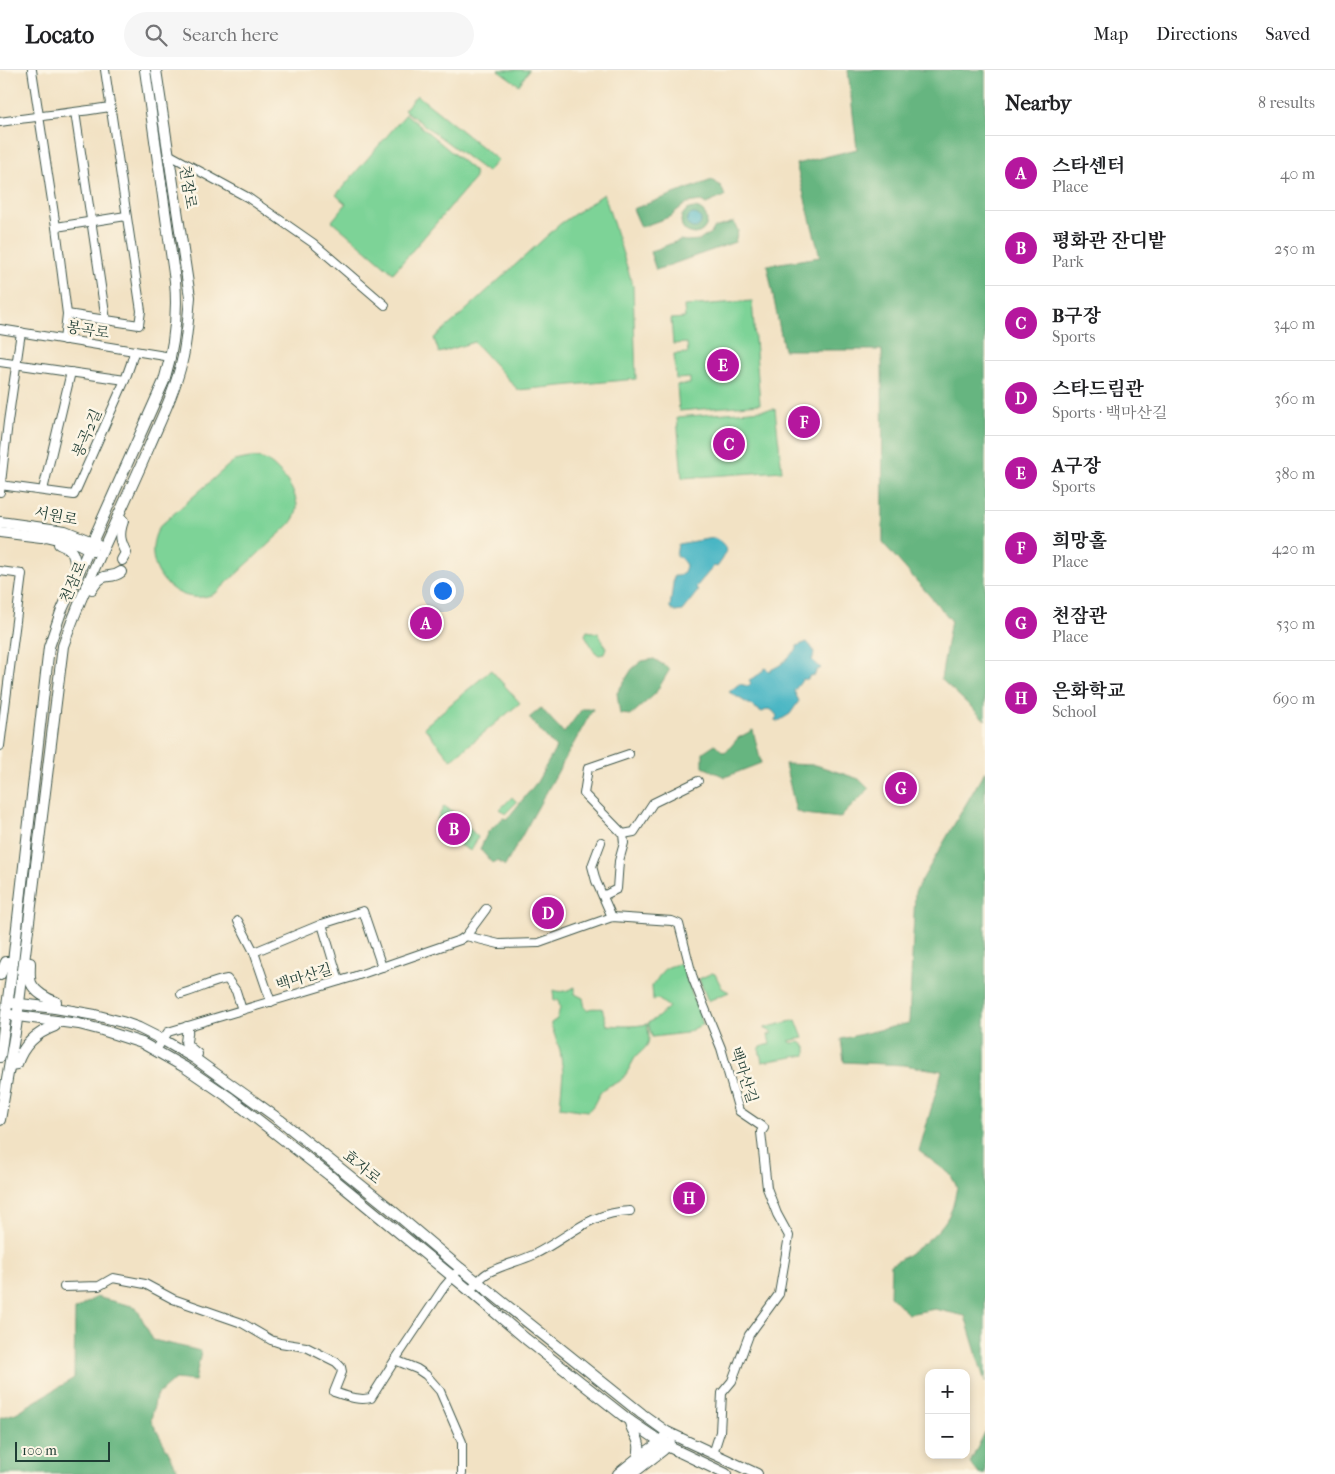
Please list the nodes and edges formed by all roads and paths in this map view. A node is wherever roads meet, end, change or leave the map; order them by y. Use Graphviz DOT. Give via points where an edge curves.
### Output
graph roads {
  1 [pos="32,70"];
  2 [pos="105,70"];
  3 [pos="145,70"];
  4 [pos="156,70"];
  5 [pos="110,107"];
  6 [pos="75,112"];
  7 [pos="39,115"];
  8 [pos="0,122"];
  9 [pos="168,154"];
  10 [pos="126,216"];
  11 [pos="91,221"];
  12 [pos="56,227"];
  13 [pos="385,305"];
  14 [pos="67,314"];
  15 [pos="106,320"];
  16 [pos="0,329"];
  17 [pos="21,332"];
  18 [pos="64,340"];
  19 [pos="134,352"];
  20 [pos="171,357"];
  21 [pos="0,362"];
  22 [pos="17,364"];
  23 [pos="71,372"];
  24 [pos="125,380"];
  25 [pos="0,487"];
  26 [pos="43,490"];
  27 [pos="119,517"];
  28 [pos="0,522"];
  29 [pos="0,532"];
  30 [pos="41,537"];
  31 [pos="90,545"];
  32 [pos="103,551"];
  33 [pos="122,560"];
  34 [pos="0,571"];
  35 [pos="121,572"];
  36 [pos="78,575"];
  37 [pos="86,586"];
  38 [pos="4,685"];
  39 [pos="0,746"];
  40 [pos="629,754"];
  41 [pos="698,781"];
  42 [pos="623,834"];
  43 [pos="601,842"];
  44 [pos="603,896"];
  45 [pos="486,909"];
  46 [pos="612,916"];
  47 [pos="238,922"];
  48 [pos="322,924"];
  49 [pos="466,936"];
  50 [pos="254,952"];
  51 [pos="13,962"];
  52 [pos="24,962"];
  53 [pos="382,967"];
  54 [pos="0,975"];
  55 [pos="339,981"];
  56 [pos="182,994"];
  57 [pos="272,1002"];
  58 [pos="3,1003"];
  59 [pos="18,1004"];
  60 [pos="55,1008"];
  61 [pos="242,1010"];
  62 [pos="3,1014"];
  63 [pos="16,1016"];
  64 [pos="56,1021"];
  65 [pos="187,1027"];
  66 [pos="163,1040"];
  67 [pos="156,1050"];
  68 [pos="0,1057"];
  69 [pos="194,1058"];
  70 [pos="10,1065"];
  71 [pos="0,1120"];
  72 [pos="630,1211"];
  73 [pos="460,1268"];
  74 [pos="453,1277"];
  75 [pos="478,1281"];
  76 [pos="64,1287"];
  77 [pos="470,1291"];
  78 [pos="395,1360"];
  79 [pos="630,1421"];
  80 [pos="668,1439"];
  81 [pos="713,1454"];
  82 [pos="639,1457"];
  83 [pos="725,1460"];
  84 [pos="462,1474"];
  85 [pos="618,1474"];
  86 [pos="632,1474"];
  87 [pos="726,1474"];
  88 [pos="758,1474"];
  1 -- 7 [label="street"];
  2 -- 5 [label="street"];
  3 -- 20 [label="main road, 천잠로" via="175,281 176,328"];
  4 -- 9 [label="main road, 천잠로"];
  5 -- 6 [label="street"];
  5 -- 10 [label="street"];
  6 -- 7 [label="street"];
  6 -- 11 [label="street"];
  7 -- 8 [label="street"];
  7 -- 12 [label="street"];
  9 -- 13 [label="street" via="254,202 313,243"];
  9 -- 27 [label="main road, 천잠로" via="190,297 188,327 174,387"];
  10 -- 11 [label="street"];
  10 -- 15 [label="street" via="141,311 139,325"];
  11 -- 12 [label="street"];
  11 -- 15 [label="street"];
  12 -- 14 [label="street"];
  14 -- 15 [label="street"];
  14 -- 18 [label="street"];
  16 -- 17 [label="street, 봉곡로"];
  17 -- 18 [label="street, 봉곡로"];
  17 -- 22 [label="street, 봉곡2길"];
  18 -- 19 [label="street, 봉곡로"];
  19 -- 20 [label="street, 봉곡로"];
  19 -- 24 [label="street, 봉곡2길"];
  20 -- 31 [label="main road, 천잠로" via="155,403"];
  21 -- 22 [label="street"];
  22 -- 23 [label="street"];
  22 -- 25 [label="street, 봉곡2길"];
  23 -- 24 [label="street"];
  23 -- 26 [label="street, 봉곡2길"];
  24 -- 26 [label="street, 봉곡2길" via="74,494"];
  25 -- 26 [label="street, 봉곡2길"];
  27 -- 32 [label="main road, 천잠로"];
  27 -- 33 [label="main road" via="123,521 120,541 126,553"];
  28 -- 31 [label="main road, 서원로" via="65,531"];
  29 -- 30 [label="main road, 서원로"];
  30 -- 31 [label="main road, 서원로"];
  30 -- 36 [label="main road" via="70,548"];
  31 -- 32 [label="main road, 서원로"];
  31 -- 36 [label="main road, 천잠로"];
  32 -- 37 [label="main road, 천잠로"];
  34 -- 38 [label="street" via="22,574"];
  35 -- 37 [label="main road" via="105,575 92,589"];
  36 -- 51 [label="main road, 천잠로" via="49,647"];
  37 -- 52 [label="main road, 천잠로" via="63,646"];
  38 -- 39 [label="street"];
  40 -- 42 [label="street" via="588,768 584,794"];
  41 -- 42 [label="street" via="653,803 634,832"];
  42 -- 44 [label="street" via="618,889"];
  43 -- 44 [label="street" via="592,866"];
  44 -- 46 [label="street"];
  45 -- 49 [label="street"];
  46 -- 49 [label="street, 백마산길" via="539,943 499,944"];
  46 -- 81 [label="street, 백마산길" via="679,924 693,978 720,1048 739,1111 764,1128 761,1132 767,1188 789,1236 779,1294 750,1335 732,1381 722,1393 720,1432"];
  47 -- 50 [label="street"];
  48 -- 50 [label="street"];
  48 -- 53 [label="street" via="363,911"];
  48 -- 55 [label="street"];
  49 -- 53 [label="street, 백마산길"];
  50 -- 57 [label="street"];
  51 -- 54 [label="main road" via="6,962"];
  51 -- 58 [label="main road, 천잠로"];
  52 -- 59 [label="main road, 천잠로"];
  52 -- 60 [label="main road" via="30,962 31,982 36,990 56,1002"];
  53 -- 55 [label="street, 백마산길"];
  55 -- 57 [label="street, 백마산길"];
  56 -- 61 [label="street" via="228,979"];
  57 -- 61 [label="street, 백마산길"];
  58 -- 59 [label="main road, 효자로"];
  58 -- 62 [label="main road, 천잠로"];
  59 -- 60 [label="main road, 효자로"];
  59 -- 63 [label="main road, 천잠로"];
  60 -- 66 [label="main road, 효자로" via="122,1022"];
  61 -- 65 [label="street, 백마산길"];
  62 -- 63 [label="main road, 효자로"];
  62 -- 68 [label="main road, 천잠로"];
  63 -- 64 [label="main road, 효자로"];
  63 -- 70 [label="main road, 천잠로"];
  64 -- 67 [label="main road, 효자로" via="102,1030"];
  64 -- 70 [label="main road" via="55,1026 29,1042 18,1064"];
  65 -- 66 [label="street, 백마산길" via="168,1032"];
  65 -- 69 [label="main road" via="185,1040 197,1054"];
  66 -- 67 [label="street, 백마산길"];
  66 -- 69 [label="main road, 효자로"];
  67 -- 74 [label="main road, 효자로" via="236,1103"];
  69 -- 73 [label="main road, 효자로" via="280,1120"];
  70 -- 71 [label="main road, 천잠로"];
  72 -- 75 [label="street" via="616,1211 586,1222 534,1255 486,1274"];
  73 -- 74 [label="street"];
  73 -- 75 [label="main road, 효자로"];
  74 -- 77 [label="main road, 효자로"];
  74 -- 78 [label="street"];
  75 -- 77 [label="street"];
  75 -- 80 [label="main road, 효자로"];
  76 -- 78 [label="street" via="99,1286 113,1278 145,1284 173,1299 242,1322 271,1340 306,1347 336,1362 342,1372 334,1392 364,1400 371,1398"];
  77 -- 79 [label="main road, 효자로"];
  78 -- 84 [label="street" via="417,1369 440,1391 462,1442"];
  79 -- 80 [label="main road, 효자로"];
  79 -- 82 [label="main road" via="630,1428 640,1447"];
  80 -- 81 [label="main road"];
  80 -- 82 [label="main road"];
  80 -- 83 [label="main road" via="715,1461"];
  80 -- 86 [label="main road"];
  80 -- 87 [label="main road"];
  81 -- 83 [label="main road"];
  82 -- 85 [label="main road"];
  83 -- 88 [label="main road"];
}
